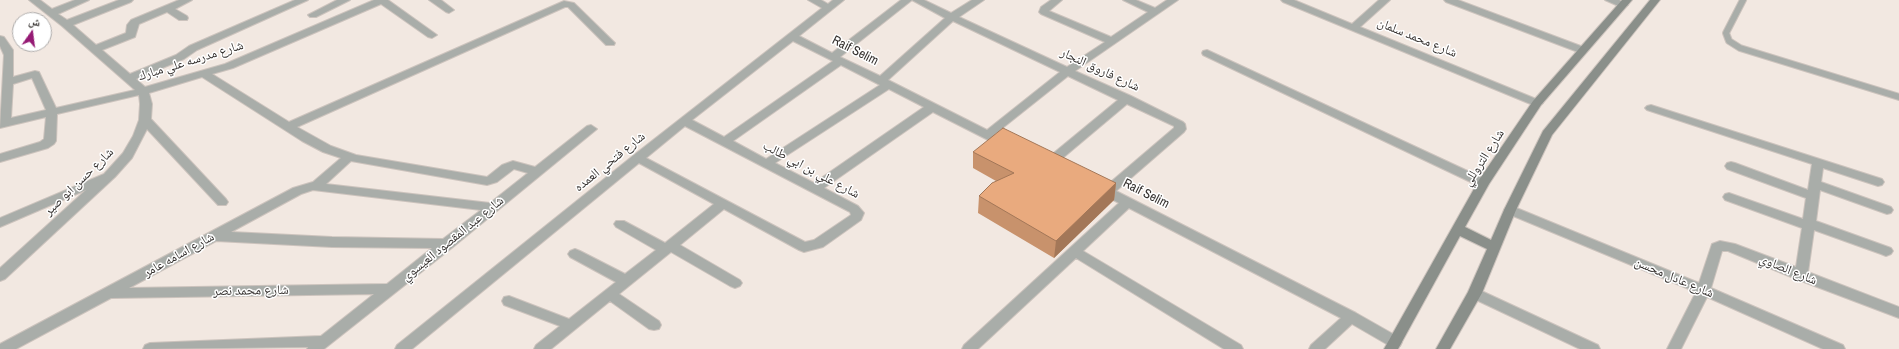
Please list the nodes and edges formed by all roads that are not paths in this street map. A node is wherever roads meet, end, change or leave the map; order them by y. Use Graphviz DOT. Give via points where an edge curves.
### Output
graph roads {
  1 [pos="34,0"];
  2 [pos="84,0"];
  3 [pos="128,0"];
  4 [pos="187,0"];
  5 [pos="303,0"];
  6 [pos="345,0"];
  7 [pos="382,0"];
  8 [pos="434,0"];
  9 [pos="813,0"];
  10 [pos="839,0"];
  11 [pos="907,0"];
  12 [pos="916,0"];
  13 [pos="979,0"];
  14 [pos="1058,0"];
  15 [pos="1128,0"];
  16 [pos="1173,0"];
  17 [pos="1286,0"];
  18 [pos="1385,0"];
  19 [pos="1449,0"];
  20 [pos="1610,0"];
  21 [pos="1655,0"];
  22 [pos="1743,0"];
  23 [pos="1625,2"];
  24 [pos="367,3"];
  25 [pos="167,8"];
  26 [pos="829,8"];
  27 [pos="449,10"];
  28 [pos="50,12"];
  29 [pos="1156,12"];
  30 [pos="52,13"];
  31 [pos="52,14"];
  32 [pos="313,15"];
  33 [pos="953,16"];
  34 [pos="183,18"];
  35 [pos="66,24"];
  36 [pos="1354,27"];
  37 [pos="432,35"];
  38 [pos="793,37"];
  39 [pos="0,39"];
  40 [pos="1112,41"];
  41 [pos="610,43"];
  42 [pos="95,49"];
  43 [pos="1582,50"];
  44 [pos="4,51"];
  45 [pos="1207,53"];
  46 [pos="837,59"];
  47 [pos="1068,71"];
  48 [pos="204,74"];
  49 [pos="130,78"];
  50 [pos="7,82"];
  51 [pos="884,83"];
  52 [pos="143,91"];
  53 [pos="1899,97"];
  54 [pos="1127,98"];
  55 [pos="1537,103"];
  56 [pos="932,107"];
  57 [pos="1651,108"];
  58 [pos="52,112"];
  59 [pos="144,120"];
  60 [pos="684,121"];
  61 [pos="3,123"];
  62 [pos="287,127"];
  63 [pos="591,129"];
  64 [pos="987,135"];
  65 [pos="724,142"];
  66 [pos="1014,148"];
  67 [pos="349,157"];
  68 [pos="0,158"];
  69 [pos="638,158"];
  70 [pos="1035,158"];
  71 [pos="1818,162"];
  72 [pos="766,164"];
  73 [pos="1048,164"];
  74 [pos="1731,166"];
  75 [pos="1061,170"];
  76 [pos="537,172"];
  77 [pos="111,174"];
  78 [pos="1087,182"];
  79 [pos="1878,182"];
  80 [pos="1483,183"];
  81 [pos="312,186"];
  82 [pos="814,189"];
  83 [pos="1814,190"];
  84 [pos="1107,192"];
  85 [pos="1729,198"];
  86 [pos="222,202"];
  87 [pos="1128,202"];
  88 [pos="722,204"];
  89 [pos="491,207"];
  90 [pos="1510,210"];
  91 [pos="1887,210"];
  92 [pos="0,223"];
  93 [pos="620,224"];
  94 [pos="1808,224"];
  95 [pos="1457,229"];
  96 [pos="214,236"];
  97 [pos="448,244"];
  98 [pos="668,247"];
  99 [pos="1495,248"];
  100 [pos="1074,251"];
  101 [pos="1886,251"];
  102 [pos="575,254"];
  103 [pos="0,276"];
  104 [pos="1801,276"];
  105 [pos="626,281"];
  106 [pos="735,283"];
  107 [pos="391,289"];
  108 [pos="1704,290"];
  109 [pos="111,293"];
  110 [pos="1475,293"];
  111 [pos="610,294"];
  112 [pos="509,301"];
  113 [pos="1899,313"];
  114 [pos="1351,317"];
  115 [pos="571,325"];
  116 [pos="654,325"];
  117 [pos="319,345"];
  118 [pos="1393,345"];
  119 [pos="4,349"];
  120 [pos="150,349"];
  121 [pos="402,349"];
  122 [pos="541,349"];
  123 [pos="969,349"];
  124 [pos="1236,349"];
  125 [pos="1316,349"];
  126 [pos="1443,349"];
  127 [pos="1593,349"];
  128 [pos="1674,349"];
  129 [pos="1838,349"];
  1 -- 28 [label="street"];
  2 -- 30 [label="street"];
  3 -- 35 [label="street"];
  4 -- 25 [label="street"];
  5 -- 49 [label="street"];
  6 -- 32 [label="street"];
  7 -- 24 [label="street, شارع مدرسه علي مبارك"];
  7 -- 37 [label="street"];
  8 -- 27 [label="street"];
  9 -- 26 [label="street"];
  10 -- 26 [label="street, شارع فتحي العمده"];
  11 -- 46 [label="street"];
  12 -- 33 [label="street, شارع فاروق النجار"];
  13 -- 33 [label="street"];
  14 -- 40 [label="street" via="1044,9 1044,12"];
  15 -- 29 [label="street"];
  16 -- 29 [label="street"];
  17 -- 36 [label="street, شارع محمد سلمان"];
  18 -- 36 [label="street"];
  19 -- 43 [label="street"];
  20 -- 23 [label="street"];
  21 -- 90 [label="street" via="1547,134"];
  22 -- 53 [label="lane" via="1726,33 1729,40 1740,48"];
  23 -- 43 [label="street, شارع التروللي"];
  24 -- 48 [label="street, شارع مدرسه علي مبارك" via="251,58"];
  25 -- 34 [label="street"];
  25 -- 42 [label="street" via="135,22 129,36"];
  26 -- 38 [label="street, شارع فتحي العمده"];
  29 -- 40 [label="street"];
  31 -- 35 [label="street"];
  33 -- 47 [label="street, شارع فاروق النجار"];
  33 -- 51 [label="street"];
  35 -- 42 [label="street"];
  36 -- 55 [label="street, شارع محمد سلمان"];
  38 -- 46 [label="street, Raif Selim"];
  38 -- 60 [label="street, شارع فتحي العمده"];
  39 -- 44 [label="street"];
  40 -- 47 [label="street"];
  41 -- 62 [label="street" via="571,5 564,4"];
  42 -- 49 [label="street"];
  43 -- 55 [label="street, شارع التروللي"];
  44 -- 50 [label="street"];
  45 -- 80 [label="street"];
  46 -- 51 [label="street, Raif Selim"];
  46 -- 65 [label="street"];
  47 -- 54 [label="street, شارع فاروق النجار"];
  47 -- 64 [label="street"];
  48 -- 52 [label="street, شارع مدرسه علي مبارك"];
  48 -- 62 [label="street"];
  49 -- 52 [label="street"];
  50 -- 58 [label="street" via="35,74"];
  50 -- 61 [label="street"];
  51 -- 56 [label="street, Raif Selim"];
  51 -- 72 [label="street"];
  52 -- 58 [label="street, شارع مدرسه علي مبارك"];
  52 -- 59 [label="street, شارع حسن ابو صير" via="146,104"];
  54 -- 73 [label="street"];
  54 -- 84 [label="street, شارع فاروق النجار" via="1175,121 1180,129"];
  55 -- 80 [label="street, شارع التروللي"];
  56 -- 64 [label="street, Raif Selim"];
  56 -- 82 [label="street"];
  57 -- 71 [label="street"];
  58 -- 61 [label="street, شارع مدرسه علي مبارك"];
  58 -- 68 [label="street" via="50,141"];
  59 -- 77 [label="street, شارع حسن ابو صير" via="139,136 128,155"];
  59 -- 86 [label="street"];
  60 -- 65 [label="street, شارع علي بن ابي طالب"];
  60 -- 69 [label="street, شارع فتحي العمده"];
  62 -- 67 [label="street" via="327,149"];
  63 -- 76 [label="street, شارع عبد المقصود العيسوي"];
  64 -- 66 [label="street, Raif Selim"];
  65 -- 72 [label="street, شارع علي بن ابي طالب"];
  67 -- 76 [label="street" via="486,181 513,165"];
  67 -- 81 [label="street, شارع اسامه عامر" via="321,182"];
  69 -- 88 [label="street"];
  69 -- 121 [label="street, شارع فتحي العمده"];
  70 -- 73 [label="street"];
  71 -- 79 [label="street"];
  71 -- 83 [label="street"];
  72 -- 82 [label="street, شارع علي بن ابي طالب"];
  73 -- 75 [label="street"];
  74 -- 83 [label="street"];
  76 -- 89 [label="street, شارع عبد المقصود العيسوي"];
  77 -- 92 [label="street"];
  77 -- 103 [label="street, شارع حسن ابو صير"];
  78 -- 84 [label="street, Raif Selim"];
  80 -- 95 [label="street, شارع التروللي"];
  81 -- 89 [label="street"];
  81 -- 96 [label="street, شارع اسامه عامر" via="297,191"];
  82 -- 88 [label="street, شارع علي بن ابي طالب" via="854,209 858,215 810,247 798,245"];
  83 -- 91 [label="street"];
  83 -- 94 [label="street"];
  84 -- 87 [label="street, Raif Selim"];
  85 -- 94 [label="street"];
  87 -- 100 [label="street"];
  87 -- 114 [label="street, Raif Selim"];
  88 -- 98 [label="street"];
  89 -- 97 [label="street, شارع عبد المقصود العيسوي"];
  90 -- 99 [label="street"];
  90 -- 108 [label="street, شارع عادل محسن"];
  93 -- 98 [label="street"];
  94 -- 101 [label="street"];
  94 -- 104 [label="street"];
  95 -- 99 [label="street"];
  95 -- 118 [label="street, شارع التروللي"];
  96 -- 97 [label="street"];
  96 -- 109 [label="street, شارع اسامه عامر"];
  97 -- 107 [label="street, شارع عبد المقصود العيسوي"];
  98 -- 105 [label="street"];
  98 -- 106 [label="street"];
  99 -- 110 [label="street"];
  100 -- 123 [label="street"];
  100 -- 124 [label="street"];
  102 -- 105 [label="street"];
  104 -- 108 [label="street, شارع الصاوي" via="1730,247 1720,246"];
  104 -- 113 [label="street, شارع الصاوي"];
  105 -- 111 [label="street"];
  107 -- 109 [label="street, شارع محمد نصر"];
  107 -- 117 [label="street, شارع عبد المقصود العيسوي"];
  108 -- 128 [label="street"];
  108 -- 129 [label="street, شارع عادل محسن"];
  109 -- 119 [label="street, شارع اسامه عامر"];
  110 -- 126 [label="street"];
  110 -- 127 [label="street"];
  111 -- 115 [label="street"];
  111 -- 116 [label="street"];
  112 -- 115 [label="street"];
  114 -- 118 [label="street, Raif Selim"];
  114 -- 125 [label="street"];
  115 -- 122 [label="street"];
  117 -- 120 [label="street"];
}
